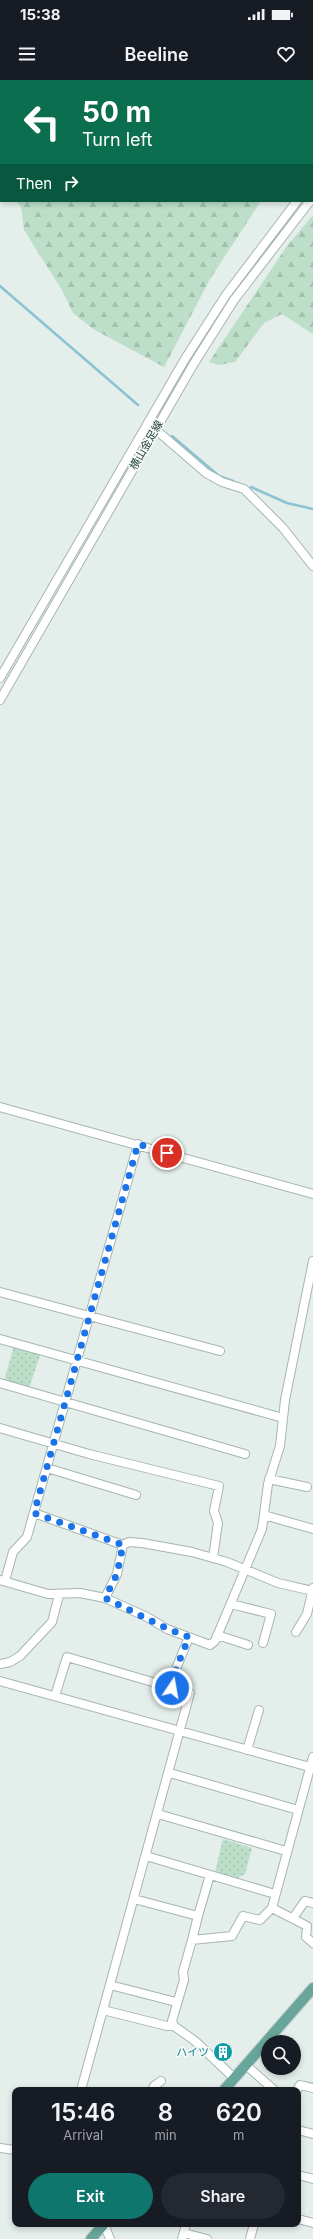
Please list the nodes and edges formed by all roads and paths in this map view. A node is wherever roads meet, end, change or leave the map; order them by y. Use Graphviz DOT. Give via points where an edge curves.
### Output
graph roads {
  1 [pos="296,202"];
  2 [pos="309,202"];
  3 [pos="155,429"];
  4 [pos="313,566"];
  5 [pos="0,678"];
  6 [pos="0,700"];
  7 [pos="0,1108"];
  8 [pos="138,1144"];
  9 [pos="313,1194"];
  10 [pos="313,1261"];
  11 [pos="0,1292"];
  12 [pos="89,1316"];
  13 [pos="0,1339"];
  14 [pos="220,1351"];
  15 [pos="77,1360"];
  16 [pos="0,1383"];
  17 [pos="65,1402"];
  18 [pos="283,1418"];
  19 [pos="0,1428"];
  20 [pos="54,1443"];
  21 [pos="245,1454"];
  22 [pos="47,1468"];
  23 [pos="269,1479"];
  24 [pos="307,1487"];
  25 [pos="136,1495"];
  26 [pos="34,1513"];
  27 [pos="264,1516"];
  28 [pos="313,1529"];
  29 [pos="123,1545"];
  30 [pos="213,1558"];
  31 [pos="246,1569"];
  32 [pos="3,1580"];
  33 [pos="312,1590"];
  34 [pos="59,1595"];
  35 [pos="105,1598"];
  36 [pos="231,1604"];
  37 [pos="296,1632"];
  38 [pos="217,1635"];
  39 [pos="189,1637"];
  40 [pos="263,1643"];
  41 [pos="248,1645"];
  42 [pos="0,1664"];
  43 [pos="0,1681"];
  44 [pos="172,1688"];
  45 [pos="55,1696"];
  46 [pos="259,1710"];
  47 [pos="181,1732"];
  48 [pos="247,1750"];
  49 [pos="313,1757"];
  50 [pos="312,1768"];
  51 [pos="170,1773"];
  52 [pos="298,1810"];
  53 [pos="158,1814"];
  54 [pos="286,1851"];
  55 [pos="146,1856"];
  56 [pos="210,1875"];
  57 [pos="275,1894"];
  58 [pos="134,1899"];
  59 [pos="313,1903"];
  60 [pos="272,1908"];
  61 [pos="198,1916"];
  62 [pos="293,1918"];
  63 [pos="192,1940"];
  64 [pos="313,1943"];
  65 [pos="110,1985"];
  66 [pos="313,1988"];
  67 [pos="176,2002"];
  68 [pos="103,2010"];
  69 [pos="174,2026"];
  70 [pos="246,2065"];
  71 [pos="234,2078"];
  72 [pos="161,2081"];
  73 [pos="82,2087"];
  74 [pos="154,2087"];
  75 [pos="226,2087"];
  76 [pos="271,2087"];
  77 [pos="299,2087"];
  78 [pos="313,2088"];
  79 [pos="301,2131"];
  80 [pos="313,2134"];
  81 [pos="0,2148"];
  82 [pos="12,2150"];
  83 [pos="301,2176"];
  84 [pos="313,2179"];
  85 [pos="301,2220"];
  86 [pos="313,2223"];
  87 [pos="102,2227"];
  88 [pos="105,2227"];
  89 [pos="253,2227"];
  90 [pos="183,2236"];
  91 [pos="92,2239"];
  92 [pos="110,2239"];
  93 [pos="207,2239"];
  94 [pos="250,2239"];
  1 -- 5 [label="street, 横山金足線" via="226,295 185,359"];
  2 -- 3 [label="street, 横山金足線" via="234,300"];
  3 -- 4 [label="street" via="206,473 222,482 244,489 283,528"];
  3 -- 6 [label="street, 横山金足線"];
  7 -- 8 [label="street"];
  8 -- 9 [label="street"];
  8 -- 12 [label="street"];
  10 -- 18 [label="street"];
  11 -- 12 [label="street"];
  12 -- 14 [label="street"];
  12 -- 15 [label="street"];
  13 -- 15 [label="street"];
  15 -- 17 [label="street"];
  15 -- 18 [label="street"];
  16 -- 17 [label="street"];
  17 -- 20 [label="street"];
  17 -- 21 [label="street"];
  18 -- 23 [label="street" via="280,1446"];
  19 -- 20 [label="street"];
  20 -- 22 [label="street"];
  20 -- 30 [label="street" via="219,1486 214,1511 218,1523"];
  22 -- 25 [label="street"];
  22 -- 26 [label="street"];
  23 -- 24 [label="street"];
  23 -- 27 [label="street"];
  26 -- 29 [label="street"];
  26 -- 32 [label="street" via="28,1537 13,1552"];
  27 -- 28 [label="street"];
  27 -- 31 [label="street" via="262,1529"];
  29 -- 30 [label="street" via="129,1542 142,1543"];
  29 -- 35 [label="street" via="117,1574"];
  30 -- 31 [label="street"];
  31 -- 33 [label="street" via="278,1583"];
  31 -- 36 [label="street"];
  32 -- 34 [label="street"];
  33 -- 37 [label="street" via="306,1614"];
  34 -- 35 [label="street" via="80,1594"];
  34 -- 42 [label="street" via="52,1622 20,1656"];
  35 -- 39 [label="street" via="147,1617 167,1630"];
  36 -- 38 [label="street"];
  36 -- 40 [label="street" via="272,1614"];
  38 -- 39 [label="street" via="210,1645"];
  38 -- 41 [label="street"];
  39 -- 44 [label="street" via="176,1669"];
  43 -- 45 [label="street"];
  44 -- 45 [label="street" via="67,1657"];
  44 -- 47 [label="street" via="190,1694"];
  45 -- 47 [label="street"];
  46 -- 48 [label="street"];
  47 -- 48 [label="street"];
  47 -- 51 [label="street"];
  48 -- 50 [label="street"];
  49 -- 50 [label="street"];
  50 -- 52 [label="street"];
  51 -- 52 [label="street"];
  51 -- 53 [label="street"];
  52 -- 54 [label="street"];
  53 -- 54 [label="street"];
  53 -- 55 [label="street"];
  54 -- 57 [label="street"];
  55 -- 56 [label="street"];
  55 -- 58 [label="street"];
  56 -- 57 [label="street"];
  56 -- 61 [label="street"];
  57 -- 60 [label="street"];
  58 -- 61 [label="street"];
  58 -- 65 [label="street"];
  59 -- 62 [label="street" via="304,1901"];
  60 -- 62 [label="street"];
  60 -- 63 [label="street" via="260,1920 243,1916 232,1936"];
  61 -- 63 [label="street"];
  62 -- 64 [label="street" via="307,1926 306,1937"];
  63 -- 67 [label="street" via="183,1972 184,1980"];
  65 -- 67 [label="street"];
  65 -- 68 [label="street"];
  66 -- 70 [label="main road"];
  67 -- 69 [label="street" via="172,2021"];
  68 -- 69 [label="street"];
  68 -- 73 [label="street"];
  69 -- 71 [label="street"];
  70 -- 71 [label="main road"];
  70 -- 76 [label="street"];
  71 -- 75 [label="main road"];
  72 -- 74 [label="street"];
  77 -- 78 [label="street" via="300,2085"];
  79 -- 80 [label="street"];
  81 -- 82 [label="street"];
  83 -- 84 [label="street"];
  85 -- 86 [label="street"];
  87 -- 91 [label="main road"];
  88 -- 92 [label="street"];
  89 -- 94 [label="street"];
  90 -- 93 [label="street"];
}
